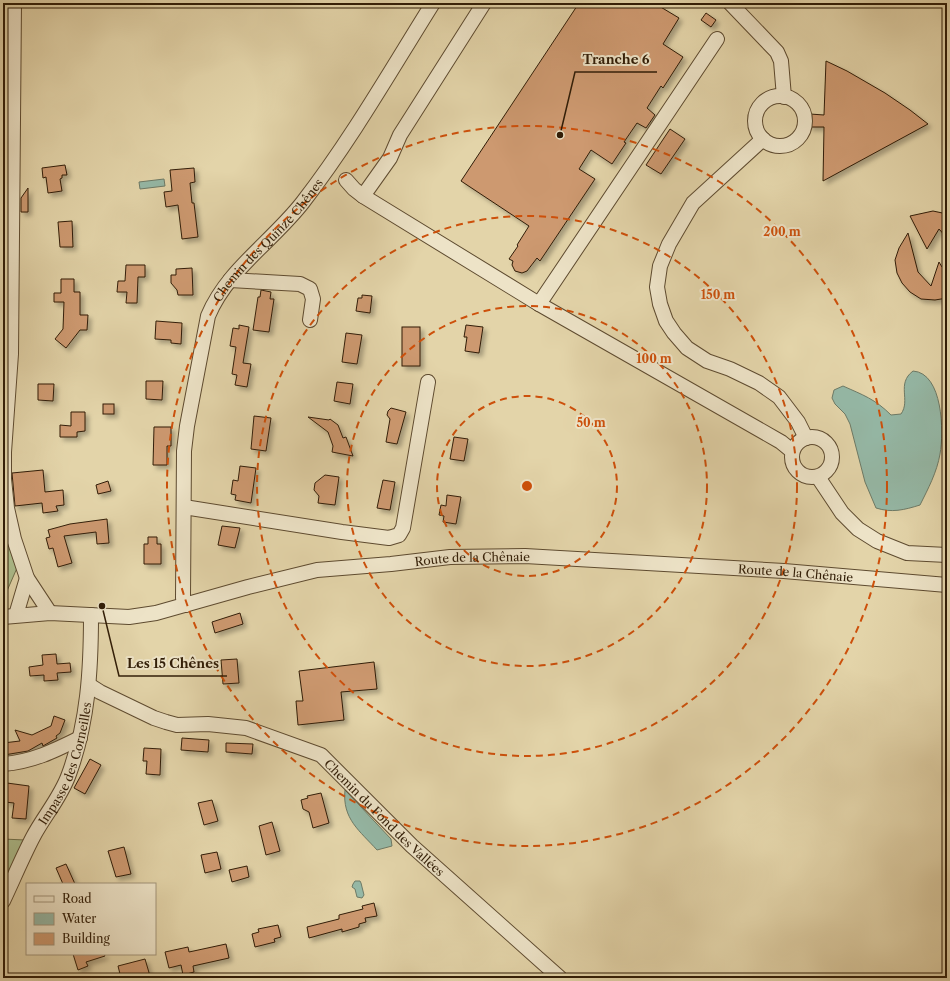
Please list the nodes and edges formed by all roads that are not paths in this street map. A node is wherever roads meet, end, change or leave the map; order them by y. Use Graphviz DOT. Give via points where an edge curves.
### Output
graph roads {
  1 [pos="14,3"];
  2 [pos="433,3"];
  3 [pos="484,3"];
  4 [pos="730,3"];
  5 [pos="717,40"];
  6 [pos="784,97"];
  7 [pos="763,139"];
  8 [pos="346,180"];
  9 [pos="362,196"];
  10 [pos="230,280"];
  11 [pos="539,304"];
  12 [pos="310,320"];
  13 [pos="428,382"];
  14 [pos="806,438"];
  15 [pos="792,451"];
  16 [pos="818,477"];
  17 [pos="184,507"];
  18 [pos="947,555"];
  19 [pos="27,578"];
  20 [pos="947,585"];
  21 [pos="186,605"];
  22 [pos="50,613"];
  23 [pos="91,615"];
  24 [pos="10,616"];
  25 [pos="89,685"];
  26 [pos="80,738"];
  27 [pos="3,764"];
  28 [pos="3,901"];
  29 [pos="560,978"];
  1 -- 19 [label="street" via="11,354 4,479 14,539"];
  2 -- 10 [label="street, Chemin des Quinze Chênes" via="331,164 302,204"];
  3 -- 9 [label="street" via="400,135 390,158"];
  4 -- 6 [label="street" via="777,52 781,61"];
  5 -- 11 [label="street"];
  6 -- 7 [label="street" via="774,97 758,110 756,127"];
  6 -- 7 [label="street" via="790,98 802,109 805,118 804,130 796,140 787,145 776,146"];
  7 -- 14 [label="street" via="693,203 669,244 660,266 657,287 666,321 688,348 707,361 759,383 779,397 798,422"];
  8 -- 9 [label="street"];
  9 -- 11 [label="street"];
  10 -- 12 [label="street" via="300,284 310,289 313,299"];
  10 -- 17 [label="street, Chemin des Quinze Chênes" via="208,316 187,426 184,450"];
  11 -- 15 [label="street" via="781,442"];
  13 -- 17 [label="street" via="403,528 399,535 389,538 342,532"];
  14 -- 15 [label="street" via="800,440"];
  14 -- 16 [label="street" via="823,440 831,449 831,466"];
  15 -- 16 [label="street" via="793,464 800,474"];
  16 -- 18 [label="street" via="842,513 858,529 877,541 907,553"];
  17 -- 21 [label="street, Chemin des Quinze Chênes" via="183,598"];
  19 -- 22 [label="street"];
  19 -- 24 [label="street"];
  20 -- 21 [label="street, Route de la Chênaie" via="784,571 533,556 450,557 317,570"];
  21 -- 23 [label="street, Route de la Chênaie" via="129,617"];
  22 -- 23 [label="street, Route de la Chênaie"];
  22 -- 24 [label="street, Route de la Chênaie"];
  23 -- 25 [label="street, Impasse des Corneilles"];
  25 -- 26 [label="street, Impasse des Corneilles"];
  25 -- 29 [label="street, Chemin du Fond des Vallées" via="166,722 177,725 208,724 246,728 321,755 412,846"];
  26 -- 27 [label="street" via="50,753 19,763"];
  26 -- 28 [label="street, Impasse des Corneilles" via="69,775 33,837"];
}
